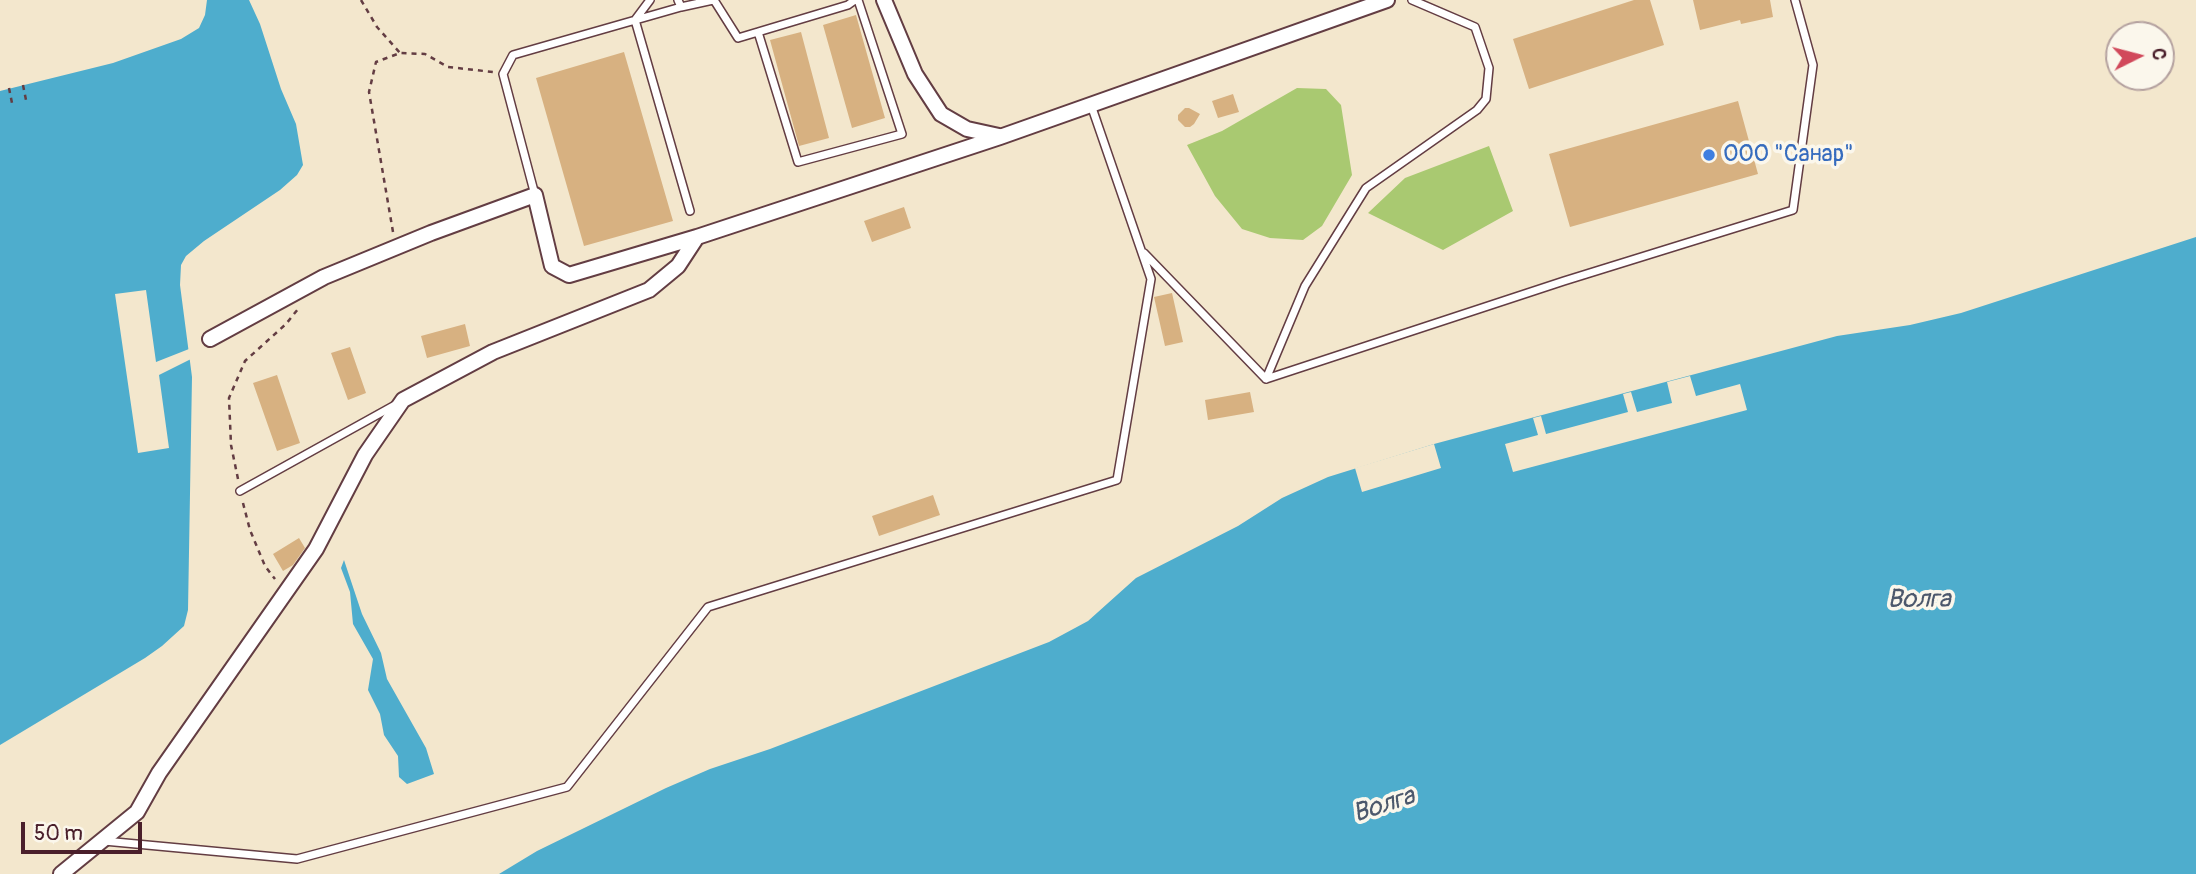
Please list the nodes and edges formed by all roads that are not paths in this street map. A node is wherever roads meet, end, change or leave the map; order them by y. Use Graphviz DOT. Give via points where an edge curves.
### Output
graph roads {
  1 [pos="650,0"];
  2 [pos="714,0"];
  3 [pos="856,0"];
  4 [pos="884,0"];
  5 [pos="1387,0"];
  6 [pos="1412,0"];
  7 [pos="1795,0"];
  8 [pos="679,4"];
  9 [pos="635,20"];
  10 [pos="758,32"];
  11 [pos="1091,105"];
  12 [pos="1000,137"];
  13 [pos="535,195"];
  14 [pos="690,211"];
  15 [pos="698,237"];
  16 [pos="1141,250"];
  17 [pos="210,339"];
  18 [pos="1266,379"];
  19 [pos="403,400"];
  20 [pos="240,491"];
  21 [pos="102,841"];
  22 [pos="61,874"];
  1 -- 9 [label="lane"];
  2 -- 8 [label="lane"];
  2 -- 10 [label="lane" via="738,38"];
  3 -- 10 [label="lane"];
  3 -- 10 [label="lane" via="902,134 798,162"];
  4 -- 12 [label="street" via="915,75 941,114 967,129"];
  5 -- 11 [label="street"];
  6 -- 18 [label="lane" via="1475,27 1489,68 1486,99 1366,188 1305,286"];
  7 -- 18 [label="lane" via="1813,65 1793,210"];
  8 -- 9 [label="lane"];
  9 -- 13 [label="lane" via="513,55 503,74"];
  9 -- 14 [label="lane"];
  11 -- 12 [label="street"];
  11 -- 16 [label="lane"];
  12 -- 15 [label="street"];
  13 -- 15 [label="street" via="552,267 569,275"];
  13 -- 17 [label="street" via="324,276"];
  15 -- 19 [label="street" via="678,266 649,290 494,352"];
  16 -- 18 [label="lane"];
  16 -- 21 [label="lane" via="1152,279 1117,480 708,607 567,787 297,859"];
  19 -- 20 [label="lane"];
  19 -- 21 [label="street" via="365,455 316,550 136,812"];
  21 -- 22 [label="street"];
}
